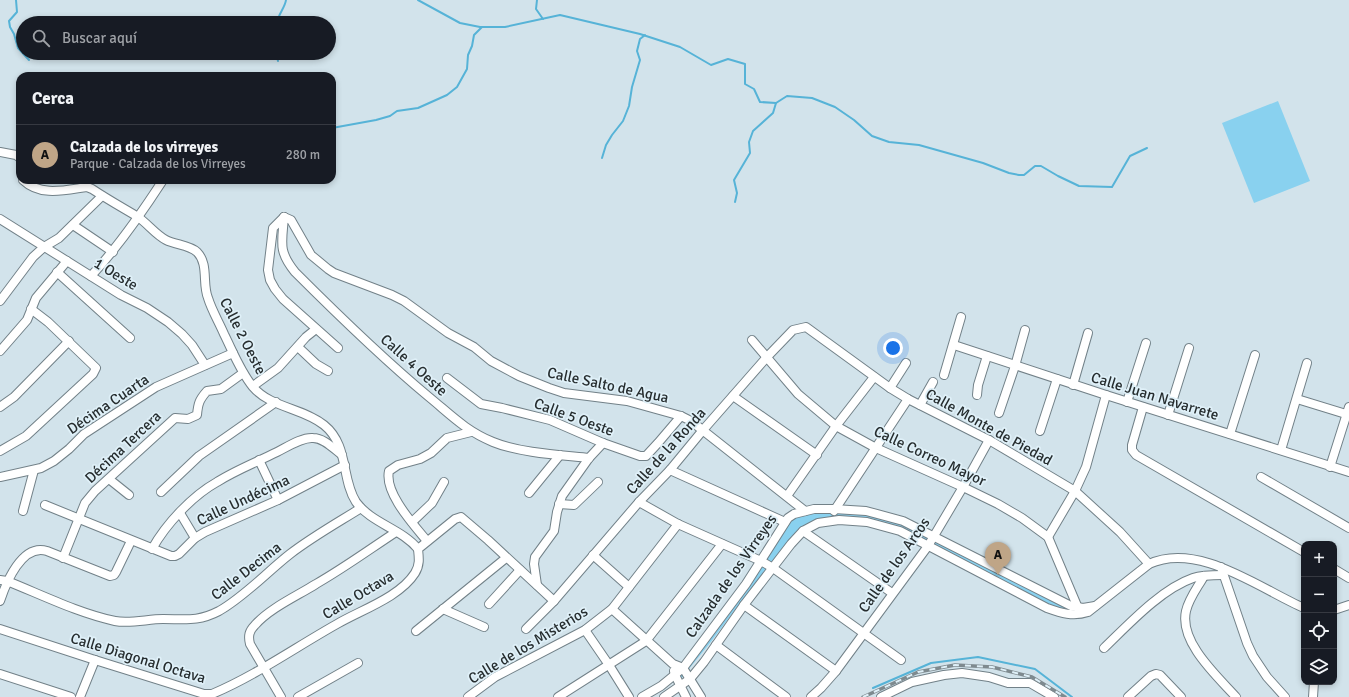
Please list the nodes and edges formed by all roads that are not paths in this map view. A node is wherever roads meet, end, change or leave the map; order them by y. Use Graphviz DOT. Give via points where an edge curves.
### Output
graph roads {
  1 [pos="0,152"];
  2 [pos="16,155"];
  3 [pos="28,184"];
  4 [pos="91,184"];
  5 [pos="160,184"];
  6 [pos="92,189"];
  7 [pos="102,196"];
  8 [pos="284,217"];
  9 [pos="139,218"];
  10 [pos="0,219"];
  11 [pos="73,225"];
  12 [pos="44,247"];
  13 [pos="113,252"];
  14 [pos="67,261"];
  15 [pos="57,272"];
  16 [pos="91,276"];
  17 [pos="0,301"];
  18 [pos="31,309"];
  19 [pos="961,317"];
  20 [pos="806,327"];
  21 [pos="316,329"];
  22 [pos="1025,330"];
  23 [pos="1088,333"];
  24 [pos="130,338"];
  25 [pos="752,340"];
  26 [pos="69,341"];
  27 [pos="1146,343"];
  28 [pos="954,345"];
  29 [pos="298,347"];
  30 [pos="338,348"];
  31 [pos="1189,348"];
  32 [pos="0,352"];
  33 [pos="234,353"];
  34 [pos="1255,355"];
  35 [pos="986,356"];
  36 [pos="767,357"];
  37 [pos="906,363"];
  38 [pos="1307,364"];
  39 [pos="205,365"];
  40 [pos="1015,366"];
  41 [pos="328,370"];
  42 [pos="243,373"];
  43 [pos="944,375"];
  44 [pos="874,377"];
  45 [pos="447,378"];
  46 [pos="1057,379"];
  47 [pos="933,382"];
  48 [pos="1073,384"];
  49 [pos="253,386"];
  50 [pos="890,388"];
  51 [pos="977,395"];
  52 [pos="1106,395"];
  53 [pos="733,396"];
  54 [pos="908,399"];
  55 [pos="1297,399"];
  56 [pos="276,402"];
  57 [pos="1126,402"];
  58 [pos="920,405"];
  59 [pos="0,407"];
  60 [pos="1143,407"];
  61 [pos="1348,412"];
  62 [pos="998,413"];
  63 [pos="1168,415"];
  64 [pos="681,416"];
  65 [pos="836,426"];
  66 [pos="703,430"];
  67 [pos="1040,431"];
  68 [pos="471,432"];
  69 [pos="1230,434"];
  70 [pos="988,440"];
  71 [pos="603,443"];
  72 [pos="876,448"];
  73 [pos="1282,450"];
  74 [pos="0,451"];
  75 [pos="560,454"];
  76 [pos="342,455"];
  77 [pos="817,455"];
  78 [pos="589,458"];
  79 [pos="260,460"];
  80 [pos="345,465"];
  81 [pos="1330,467"];
  82 [pos="34,470"];
  83 [pos="670,470"];
  84 [pos="1349,472"];
  85 [pos="0,477"];
  86 [pos="1261,477"];
  87 [pos="109,479"];
  88 [pos="444,482"];
  89 [pos="598,482"];
  90 [pos="963,487"];
  91 [pos="1075,491"];
  92 [pos="161,492"];
  93 [pos="529,493"];
  94 [pos="129,495"];
  95 [pos="787,496"];
  96 [pos="278,500"];
  97 [pos="639,502"];
  98 [pos="559,504"];
  99 [pos="45,505"];
  100 [pos="361,508"];
  101 [pos="834,509"];
  102 [pos="23,510"];
  103 [pos="805,511"];
  104 [pos="180,513"];
  105 [pos="80,520"];
  106 [pos="830,521"];
  107 [pos="412,522"];
  108 [pos="785,522"];
  109 [pos="678,524"];
  110 [pos="1349,528"];
  111 [pos="803,531"];
  112 [pos="396,532"];
  113 [pos="933,537"];
  114 [pos="1048,537"];
  115 [pos="195,538"];
  116 [pos="131,541"];
  117 [pos="427,541"];
  118 [pos="722,544"];
  119 [pos="928,546"];
  120 [pos="152,549"];
  121 [pos="418,549"];
  122 [pos="1301,550"];
  123 [pos="593,555"];
  124 [pos="63,558"];
  125 [pos="506,558"];
  126 [pos="760,561"];
  127 [pos="1149,564"];
  128 [pos="773,568"];
  129 [pos="520,570"];
  130 [pos="1222,571"];
  131 [pos="1337,571"];
  132 [pos="1204,576"];
  133 [pos="1349,578"];
  134 [pos="3,580"];
  135 [pos="537,585"];
  136 [pos="629,587"];
  137 [pos="892,593"];
  138 [pos="0,601"];
  139 [pos="554,601"];
  140 [pos="489,604"];
  141 [pos="744,605"];
  142 [pos="1097,605"];
  143 [pos="1349,605"];
  144 [pos="1301,607"];
  145 [pos="1078,608"];
  146 [pos="443,609"];
  147 [pos="612,609"];
  148 [pos="1337,609"];
  149 [pos="484,627"];
  150 [pos="0,629"];
  151 [pos="526,629"];
  152 [pos="585,630"];
  153 [pos="416,631"];
  154 [pos="863,633"];
  155 [pos="646,641"];
  156 [pos="716,645"];
  157 [pos="1104,648"];
  158 [pos="95,660"];
  159 [pos="901,660"];
  160 [pos="358,663"];
  161 [pos="673,664"];
  162 [pos="609,665"];
  163 [pos="264,667"];
  164 [pos="683,668"];
  165 [pos="836,671"];
  166 [pos="0,674"];
  167 [pos="675,675"];
  168 [pos="690,679"];
  169 [pos="1314,685"];
  170 [pos="680,686"];
  171 [pos="1131,696"];
  172 [pos="71,697"];
  173 [pos="80,697"];
  174 [pos="281,697"];
  175 [pos="298,697"];
  176 [pos="468,697"];
  177 [pos="558,697"];
  178 [pos="629,697"];
  179 [pos="642,697"];
  180 [pos="664,697"];
  181 [pos="686,697"];
  182 [pos="701,697"];
  183 [pos="786,697"];
  184 [pos="811,697"];
  185 [pos="881,697"];
  186 [pos="1054,697"];
  187 [pos="1181,697"];
  188 [pos="1236,697"];
  189 [pos="1285,697"];
  190 [pos="1313,697"];
  1 -- 2 [label="street"];
  3 -- 6 [label="street" via="48,191"];
  4 -- 6 [label="street"];
  5 -- 9 [label="street"];
  6 -- 7 [label="street, Calle 2 Oeste"];
  7 -- 9 [label="street, Calle 2 Oeste"];
  7 -- 11 [label="street"];
  8 -- 21 [label="street" via="273,228 268,270 270,280 283,299"];
  8 -- 64 [label="street, Calle Salto de Agua" via="294,224 311,255 328,269 398,298 448,333 474,347 491,361 519,376 564,393 627,401"];
  8 -- 68 [label="street, Calle 4 Oeste" via="283,252 295,272 381,355"];
  9 -- 13 [label="street"];
  9 -- 33 [label="street, Calle 2 Oeste" via="165,239 196,252 202,260 207,298"];
  10 -- 12 [label="street, 1 Oeste"];
  11 -- 12 [label="street"];
  11 -- 13 [label="street"];
  12 -- 14 [label="street, 1 Oeste"];
  12 -- 17 [label="street" via="33,257"];
  13 -- 16 [label="street"];
  14 -- 15 [label="street"];
  14 -- 16 [label="street, 1 Oeste"];
  15 -- 18 [label="street" via="36,298"];
  15 -- 24 [label="street"];
  16 -- 39 [label="street, 1 Oeste" via="168,322 192,345"];
  18 -- 26 [label="street, Décima Cuarta"];
  18 -- 32 [label="street" via="27,320"];
  19 -- 28 [label="street"];
  20 -- 36 [label="street, Calle de la Ronda" via="793,330"];
  20 -- 44 [label="street, Calle Monte de Piedad"];
  21 -- 29 [label="street"];
  21 -- 30 [label="street"];
  22 -- 40 [label="street"];
  23 -- 48 [label="street"];
  25 -- 36 [label="street, Calle Correo Mayor"];
  26 -- 59 [label="street" via="14,397"];
  26 -- 74 [label="street, Décima Cuarta" via="94,365 95,372 26,436"];
  27 -- 57 [label="street"];
  28 -- 35 [label="street, Calle Juan Navarrete"];
  28 -- 43 [label="street"];
  29 -- 41 [label="street" via="316,364"];
  29 -- 49 [label="street" via="278,368"];
  31 -- 63 [label="street"];
  33 -- 39 [label="street, Décima Cuarta"];
  33 -- 42 [label="street, Calle 2 Oeste"];
  34 -- 69 [label="street"];
  35 -- 40 [label="street, Calle Juan Navarrete"];
  35 -- 51 [label="street"];
  36 -- 53 [label="street, Calle de la Ronda"];
  36 -- 65 [label="street, Calle Correo Mayor" via="798,394"];
  37 -- 50 [label="street"];
  38 -- 55 [label="street"];
  39 -- 82 [label="street, Décima Cuarta" via="156,387 84,434 54,460"];
  40 -- 46 [label="street, Calle Juan Navarrete"];
  40 -- 62 [label="street"];
  42 -- 49 [label="street, Calle 2 Oeste"];
  42 -- 87 [label="street, Décima Tercera" via="221,389 207,391 197,406 197,415 188,419 175,418"];
  44 -- 50 [label="street, Calle Monte de Piedad"];
  44 -- 65 [label="street"];
  45 -- 71 [label="street, Calle 5 Oeste" via="481,404 550,420"];
  46 -- 48 [label="street, Calle Juan Navarrete"];
  46 -- 67 [label="street"];
  47 -- 58 [label="street"];
  48 -- 52 [label="street, Calle Juan Navarrete"];
  49 -- 56 [label="street, Calle 2 Oeste" via="267,399"];
  50 -- 54 [label="street, Calle Monte de Piedad"];
  52 -- 57 [label="street, Calle Juan Navarrete"];
  52 -- 91 [label="street" via="1086,467"];
  53 -- 66 [label="street, Calle de la Ronda"];
  53 -- 77 [label="street"];
  54 -- 58 [label="street, Calle Monte de Piedad"];
  54 -- 72 [label="street"];
  55 -- 61 [label="street"];
  55 -- 73 [label="street"];
  56 -- 76 [label="street, Calle 2 Oeste" via="325,425 338,442"];
  56 -- 92 [label="street" via="199,456"];
  57 -- 60 [label="street, Calle Juan Navarrete"];
  58 -- 70 [label="street, Calle Monte de Piedad"];
  60 -- 63 [label="street, Calle Juan Navarrete"];
  60 -- 122 [label="street" via="1132,445 1136,455"];
  61 -- 81 [label="street"];
  63 -- 69 [label="street, Calle Juan Navarrete"];
  64 -- 66 [label="street, Calle Salto de Agua"];
  64 -- 71 [label="street, Calle 5 Oeste" via="646,456"];
  65 -- 72 [label="street, Calle Correo Mayor"];
  65 -- 77 [label="street"];
  66 -- 83 [label="street, Calle de la Ronda"];
  66 -- 95 [label="street, Calle Salto de Agua"];
  68 -- 75 [label="street, Calle 4 Oeste" via="494,443"];
  68 -- 107 [label="street" via="447,438 431,453 388,471 388,480 395,501"];
  69 -- 73 [label="street, Calle Juan Navarrete"];
  70 -- 90 [label="street, Calle de los Arcos"];
  70 -- 91 [label="street, Calle Monte de Piedad"];
  71 -- 78 [label="street"];
  72 -- 90 [label="street, Calle Correo Mayor"];
  72 -- 101 [label="street"];
  73 -- 81 [label="street, Calle Juan Navarrete"];
  75 -- 78 [label="street, Calle 4 Oeste"];
  75 -- 93 [label="street"];
  76 -- 79 [label="street" via="312,437"];
  76 -- 80 [label="street, Calle 2 Oeste"];
  77 -- 95 [label="street"];
  78 -- 98 [label="street"];
  79 -- 96 [label="street"];
  79 -- 104 [label="street" via="216,482"];
  80 -- 96 [label="street, Calle Undécima"];
  80 -- 100 [label="street, Calle 2 Oeste" via="351,491"];
  81 -- 84 [label="street, Calle Juan Navarrete"];
  82 -- 85 [label="street, Décima Cuarta"];
  82 -- 102 [label="street"];
  83 -- 97 [label="street, Calle de la Ronda"];
  83 -- 108 [label="street"];
  86 -- 110 [label="street"];
  87 -- 94 [label="street"];
  87 -- 105 [label="street, Décima Tercera" via="86,503"];
  88 -- 107 [label="street" via="432,504"];
  89 -- 98 [label="street" via="574,505"];
  90 -- 113 [label="street, Calle de los Arcos"];
  90 -- 114 [label="street, Calle Correo Mayor" via="1022,518"];
  91 -- 114 [label="street"];
  91 -- 127 [label="street, Calle Monte de Piedad" via="1120,532"];
  95 -- 103 [label="street, Calle Salto de Agua"];
  96 -- 115 [label="street, Calle Undécima"];
  97 -- 109 [label="street"];
  97 -- 123 [label="street, Calle de la Ronda"];
  98 -- 135 [label="street" via="554,531 535,557"];
  99 -- 105 [label="street, Calle Undécima"];
  100 -- 112 [label="street, Calle 2 Oeste"];
  100 -- 134 [label="street, Calle Decima" via="309,540 220,610 189,621 115,621"];
  101 -- 103 [label="street, Calzada de los Virreyes"];
  101 -- 106 [label="street"];
  101 -- 113 [label="street, Calzada de los Virreyes" via="866,511 894,518"];
  103 -- 108 [label="street, Calzada de los Virreyes" via="791,516"];
  104 -- 115 [label="street"];
  104 -- 120 [label="street"];
  105 -- 116 [label="street, Calle Undécima"];
  105 -- 124 [label="street, Décima Tercera"];
  106 -- 111 [label="street, Calzada de los Virreyes" via="818,523"];
  106 -- 119 [label="street, Calzada de los Virreyes" via="867,522 900,531"];
  107 -- 117 [label="street"];
  108 -- 126 [label="street, Calzada de los Virreyes"];
  109 -- 118 [label="street"];
  109 -- 136 [label="street, Calle de los Misterios"];
  111 -- 128 [label="street, Calzada de los Virreyes"];
  111 -- 137 [label="street"];
  112 -- 121 [label="street, Calle 2 Oeste" via="410,540"];
  112 -- 163 [label="street" via="255,624 248,636"];
  113 -- 119 [label="street, Calle de los Arcos"];
  113 -- 145 [label="street, Calzada de los Virreyes"];
  114 -- 145 [label="street"];
  115 -- 120 [label="street, Calle Undécima" via="175,556"];
  116 -- 120 [label="street, Calle Undécima"];
  116 -- 124 [label="street" via="114,575 106,576"];
  117 -- 121 [label="street"];
  117 -- 125 [label="street" via="461,517"];
  118 -- 126 [label="street"];
  118 -- 155 [label="street"];
  119 -- 137 [label="street, Calle de los Arcos"];
  119 -- 142 [label="street, Calzada de los Virreyes" via="1060,613 1082,614"];
  121 -- 163 [label="street, Calle Octava" via="419,561 415,573 396,592"];
  123 -- 136 [label="street"];
  123 -- 139 [label="street, Calle de la Ronda"];
  124 -- 134 [label="street" via="38,549 23,559"];
  125 -- 129 [label="street"];
  125 -- 146 [label="street"];
  126 -- 128 [label="street"];
  126 -- 164 [label="street, Calzada de los Virreyes" via="746,584"];
  127 -- 130 [label="street, Calzada de los Virreyes" via="1162,559 1180,558 1195,560"];
  127 -- 142 [label="street, Calzada de los Virreyes"];
  128 -- 141 [label="street, Calzada de los Virreyes"];
  128 -- 154 [label="street"];
  129 -- 135 [label="street"];
  129 -- 140 [label="street"];
  130 -- 132 [label="street"];
  130 -- 144 [label="street, Calzada de los Virreyes"];
  130 -- 189 [label="street" via="1253,656"];
  131 -- 133 [label="street"];
  132 -- 157 [label="street" via="1191,579 1168,591"];
  132 -- 188 [label="street" via="1188,604 1185,627 1194,647"];
  134 -- 138 [label="street"];
  135 -- 139 [label="street"];
  136 -- 147 [label="street, Calle de los Misterios"];
  137 -- 154 [label="street, Calle de los Arcos"];
  139 -- 151 [label="street, Calle de la Ronda"];
  141 -- 156 [label="street, Calzada de los Virreyes"];
  141 -- 165 [label="street"];
  142 -- 145 [label="street, Calzada de los Virreyes"];
  143 -- 148 [label="street"];
  146 -- 149 [label="street"];
  146 -- 153 [label="street"];
  147 -- 152 [label="street, Calle de los Misterios"];
  147 -- 155 [label="street"];
  150 -- 158 [label="street, Calle Diagonal Octava"];
  152 -- 162 [label="street"];
  152 -- 176 [label="street, Calle de los Misterios" via="495,678"];
  154 -- 159 [label="street"];
  154 -- 165 [label="street, Calle de los Arcos"];
  155 -- 161 [label="street"];
  155 -- 162 [label="street"];
  156 -- 168 [label="street, Calzada de los Virreyes"];
  156 -- 183 [label="street"];
  158 -- 163 [label="street, Calle Diagonal Octava" via="204,694 220,691"];
  158 -- 173 [label="street"];
  160 -- 175 [label="street"];
  161 -- 164 [label="street"];
  161 -- 167 [label="street"];
  162 -- 177 [label="street"];
  162 -- 178 [label="street"];
  163 -- 174 [label="street"];
  164 -- 167 [label="street, Calzada de los Virreyes"];
  164 -- 168 [label="street"];
  165 -- 184 [label="street, Calle de los Arcos"];
  166 -- 172 [label="street"];
  167 -- 170 [label="street"];
  167 -- 179 [label="street"];
  168 -- 170 [label="street, Calzada de los Virreyes"];
  168 -- 182 [label="street"];
  169 -- 190 [label="street"];
  170 -- 180 [label="street"];
  170 -- 181 [label="street"];
  171 -- 187 [label="street" via="1154,674 1160,675"];
  185 -- 186 [label="street" via="912,682 962,673 1008,683 1030,683"];
}
